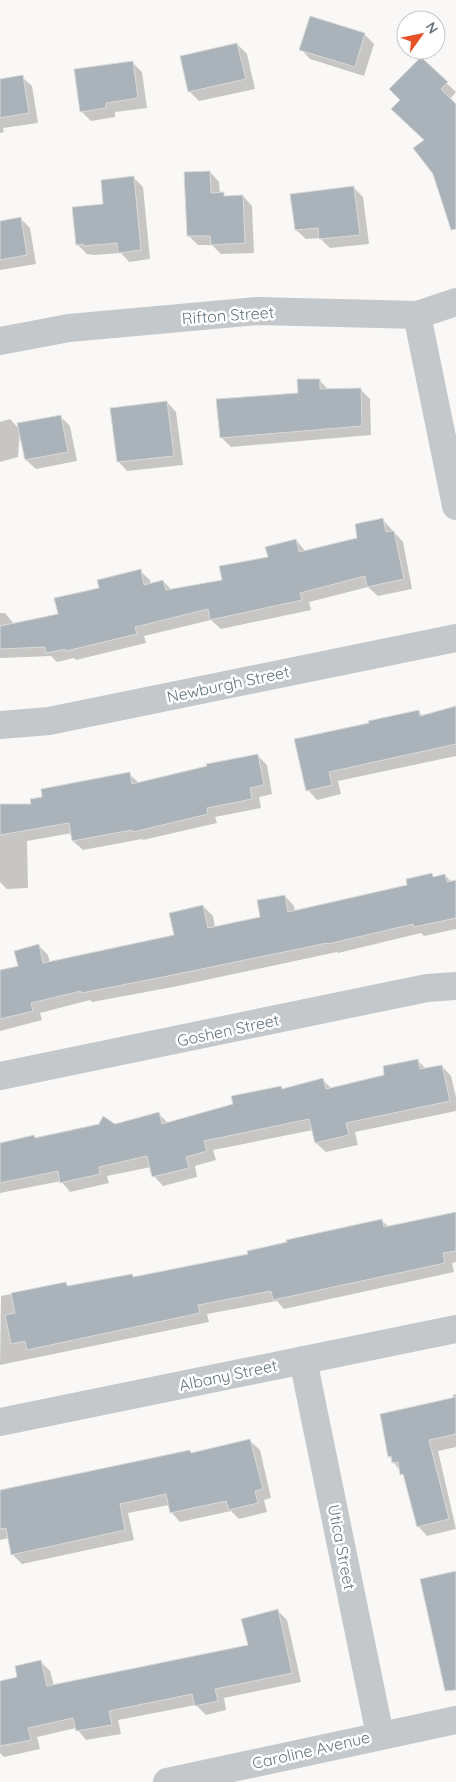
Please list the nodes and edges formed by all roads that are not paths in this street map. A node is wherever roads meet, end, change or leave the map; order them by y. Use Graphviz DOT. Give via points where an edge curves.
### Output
graph roads {
  1 [pos="456,302"];
  2 [pos="417,315"];
  3 [pos="0,341"];
  4 [pos="456,506"];
  5 [pos="456,638"];
  6 [pos="0,725"];
  7 [pos="456,986"];
  8 [pos="0,1076"];
  9 [pos="456,1328"];
  10 [pos="304,1360"];
  11 [pos="0,1422"];
  12 [pos="456,1720"];
  13 [pos="380,1735"];
  14 [pos="167,1782"];
  1 -- 2 [label="street, Rifton Street"];
  2 -- 3 [label="street, Rifton Street" via="258,311 69,328"];
  2 -- 4 [label="street"];
  5 -- 6 [label="street, Newburgh Street" via="49,721"];
  7 -- 8 [label="street, Goshen Street" via="427,988"];
  9 -- 10 [label="street, Albany Street"];
  10 -- 11 [label="street, Albany Street"];
  10 -- 13 [label="street, Utica Street"];
  12 -- 13 [label="street, Caroline Avenue"];
  13 -- 14 [label="street, Caroline Avenue"];
}
